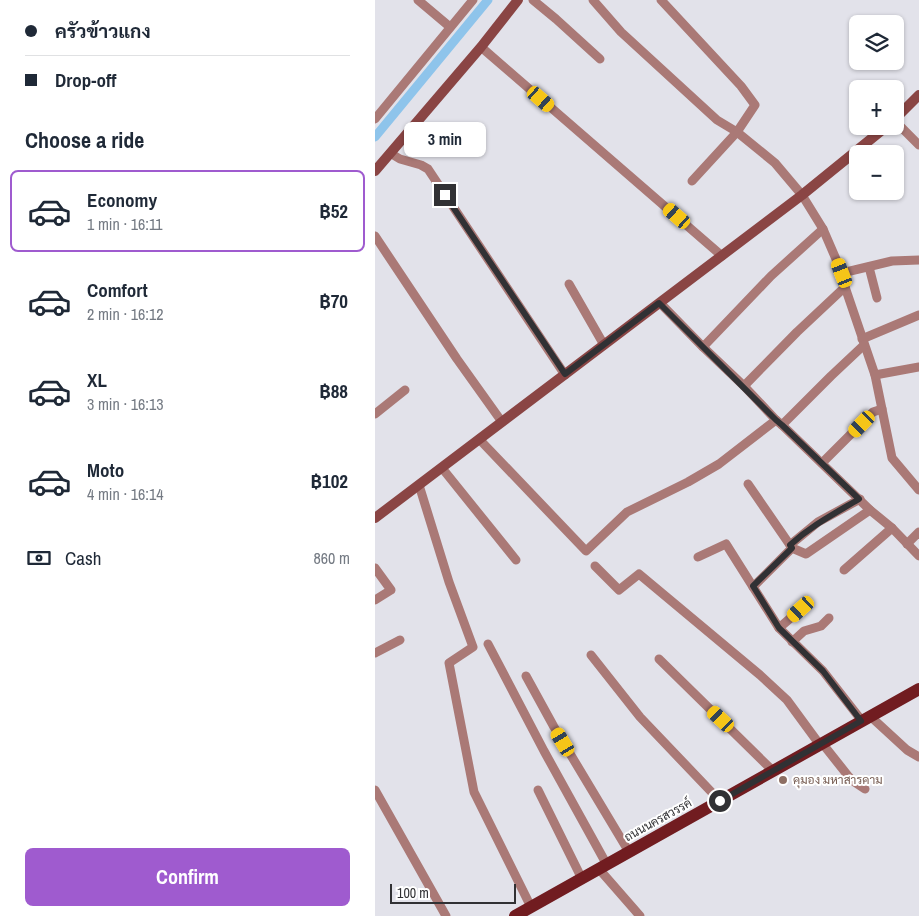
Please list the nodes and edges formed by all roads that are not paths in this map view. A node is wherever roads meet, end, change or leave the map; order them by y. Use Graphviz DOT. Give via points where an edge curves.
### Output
graph roads {
  1 [pos="418,0"];
  2 [pos="473,0"];
  3 [pos="518,0"];
  4 [pos="533,0"];
  5 [pos="593,0"];
  6 [pos="661,0"];
  7 [pos="450,27"];
  8 [pos="481,47"];
  9 [pos="600,59"];
  10 [pos="919,95"];
  11 [pos="904,111"];
  12 [pos="377,113"];
  13 [pos="904,129"];
  14 [pos="737,132"];
  15 [pos="876,135"];
  16 [pos="919,145"];
  17 [pos="390,152"];
  18 [pos="375,171"];
  19 [pos="692,181"];
  20 [pos="802,195"];
  21 [pos="823,229"];
  22 [pos="375,236"];
  23 [pos="722,256"];
  24 [pos="919,260"];
  25 [pos="869,267"];
  26 [pos="842,273"];
  27 [pos="569,284"];
  28 [pos="845,287"];
  29 [pos="877,298"];
  30 [pos="659,303"];
  31 [pos="919,315"];
  32 [pos="863,342"];
  33 [pos="604,345"];
  34 [pos="703,347"];
  35 [pos="919,367"];
  36 [pos="565,374"];
  37 [pos="875,375"];
  38 [pos="744,386"];
  39 [pos="405,390"];
  40 [pos="882,409"];
  41 [pos="375,414"];
  42 [pos="502,422"];
  43 [pos="779,422"];
  44 [pos="479,439"];
  45 [pos="823,463"];
  46 [pos="442,468"];
  47 [pos="748,484"];
  48 [pos="419,485"];
  49 [pos="919,490"];
  50 [pos="859,499"];
  51 [pos="869,510"];
  52 [pos="375,518"];
  53 [pos="892,528"];
  54 [pos="919,532"];
  55 [pos="907,544"];
  56 [pos="791,546"];
  57 [pos="919,556"];
  58 [pos="698,557"];
  59 [pos="516,560"];
  60 [pos="595,566"];
  61 [pos="375,568"];
  62 [pos="844,570"];
  63 [pos="753,586"];
  64 [pos="375,600"];
  65 [pos="801,609"];
  66 [pos="829,618"];
  67 [pos="779,628"];
  68 [pos="400,640"];
  69 [pos="793,642"];
  70 [pos="488,644"];
  71 [pos="375,653"];
  72 [pos="591,655"];
  73 [pos="659,659"];
  74 [pos="526,676"];
  75 [pos="919,689"];
  76 [pos="866,719"];
  77 [pos="821,744"];
  78 [pos="919,757"];
  79 [pos="773,771"];
  80 [pos="865,789"];
  81 [pos="375,790"];
  82 [pos="538,790"];
  83 [pos="720,801"];
  84 [pos="629,852"];
  85 [pos="603,867"];
  86 [pos="582,879"];
  87 [pos="531,907"];
  88 [pos="445,916"];
  89 [pos="515,916"];
  90 [pos="640,916"];
  1 -- 7 [label="street"];
  2 -- 7 [label="street"];
  3 -- 8 [label="street"];
  4 -- 9 [label="street"];
  5 -- 14 [label="street" via="621,32 717,120"];
  6 -- 14 [label="street" via="755,105"];
  7 -- 12 [label="street"];
  8 -- 17 [label="street"];
  8 -- 23 [label="street"];
  10 -- 11 [label="street"];
  13 -- 16 [label="street"];
  14 -- 19 [label="street"];
  14 -- 20 [label="street" via="775,163"];
  15 -- 20 [label="street"];
  17 -- 18 [label="street"];
  17 -- 36 [label="street" via="428,169"];
  20 -- 21 [label="street"];
  20 -- 23 [label="street"];
  21 -- 26 [label="street"];
  21 -- 34 [label="street" via="771,276"];
  22 -- 42 [label="street"];
  23 -- 30 [label="street"];
  24 -- 25 [label="street" via="892,261"];
  25 -- 26 [label="street"];
  25 -- 29 [label="street"];
  26 -- 28 [label="street"];
  27 -- 33 [label="street"];
  28 -- 32 [label="street"];
  28 -- 38 [label="street"];
  30 -- 33 [label="street"];
  30 -- 34 [label="street"];
  31 -- 32 [label="street"];
  32 -- 37 [label="street"];
  32 -- 43 [label="street" via="831,376"];
  33 -- 36 [label="street"];
  34 -- 38 [label="street"];
  35 -- 37 [label="street"];
  36 -- 42 [label="street"];
  37 -- 40 [label="street"];
  38 -- 43 [label="street"];
  39 -- 41 [label="street"];
  40 -- 45 [label="street" via="875,410"];
  40 -- 49 [label="street" via="892,458"];
  42 -- 44 [label="street"];
  43 -- 44 [label="street" via="719,464 627,512 585,551"];
  43 -- 45 [label="street"];
  44 -- 46 [label="street"];
  45 -- 50 [label="street"];
  46 -- 48 [label="street"];
  46 -- 59 [label="street"];
  47 -- 56 [label="street"];
  48 -- 52 [label="street"];
  48 -- 87 [label="street" via="473,647 449,663 474,792"];
  50 -- 51 [label="street"];
  50 -- 56 [label="street" via="818,522"];
  51 -- 53 [label="street"];
  51 -- 56 [label="street" via="806,554"];
  53 -- 55 [label="street"];
  53 -- 62 [label="street"];
  54 -- 55 [label="street"];
  55 -- 57 [label="street"];
  56 -- 63 [label="street"];
  58 -- 63 [label="street" via="726,544"];
  60 -- 77 [label="street" via="619,590 639,574 787,700"];
  61 -- 64 [label="street" via="391,590"];
  63 -- 67 [label="street"];
  65 -- 67 [label="street"];
  66 -- 69 [label="street" via="821,626 804,631"];
  67 -- 69 [label="street"];
  68 -- 71 [label="street"];
  69 -- 76 [label="street"];
  70 -- 85 [label="street"];
  72 -- 83 [label="street" via="640,717"];
  73 -- 79 [label="street"];
  74 -- 84 [label="street"];
  75 -- 76 [label="main road, ถนนนครสวรรค์"];
  76 -- 77 [label="main road, ถนนนครสวรรค์"];
  76 -- 78 [label="street"];
  77 -- 79 [label="main road, ถนนนครสวรรค์"];
  77 -- 80 [label="street" via="849,777"];
  79 -- 83 [label="main road, ถนนนครสวรรค์"];
  81 -- 88 [label="street"];
  82 -- 86 [label="street"];
  83 -- 84 [label="main road, ถนนนครสวรรค์"];
  84 -- 85 [label="main road, ถนนนครสวรรค์"];
  85 -- 86 [label="main road, ถนนนครสวรรค์"];
  85 -- 90 [label="street"];
  86 -- 87 [label="main road, ถนนนครสวรรค์"];
  87 -- 89 [label="main road, ถนนนครสวรรค์"];
}
